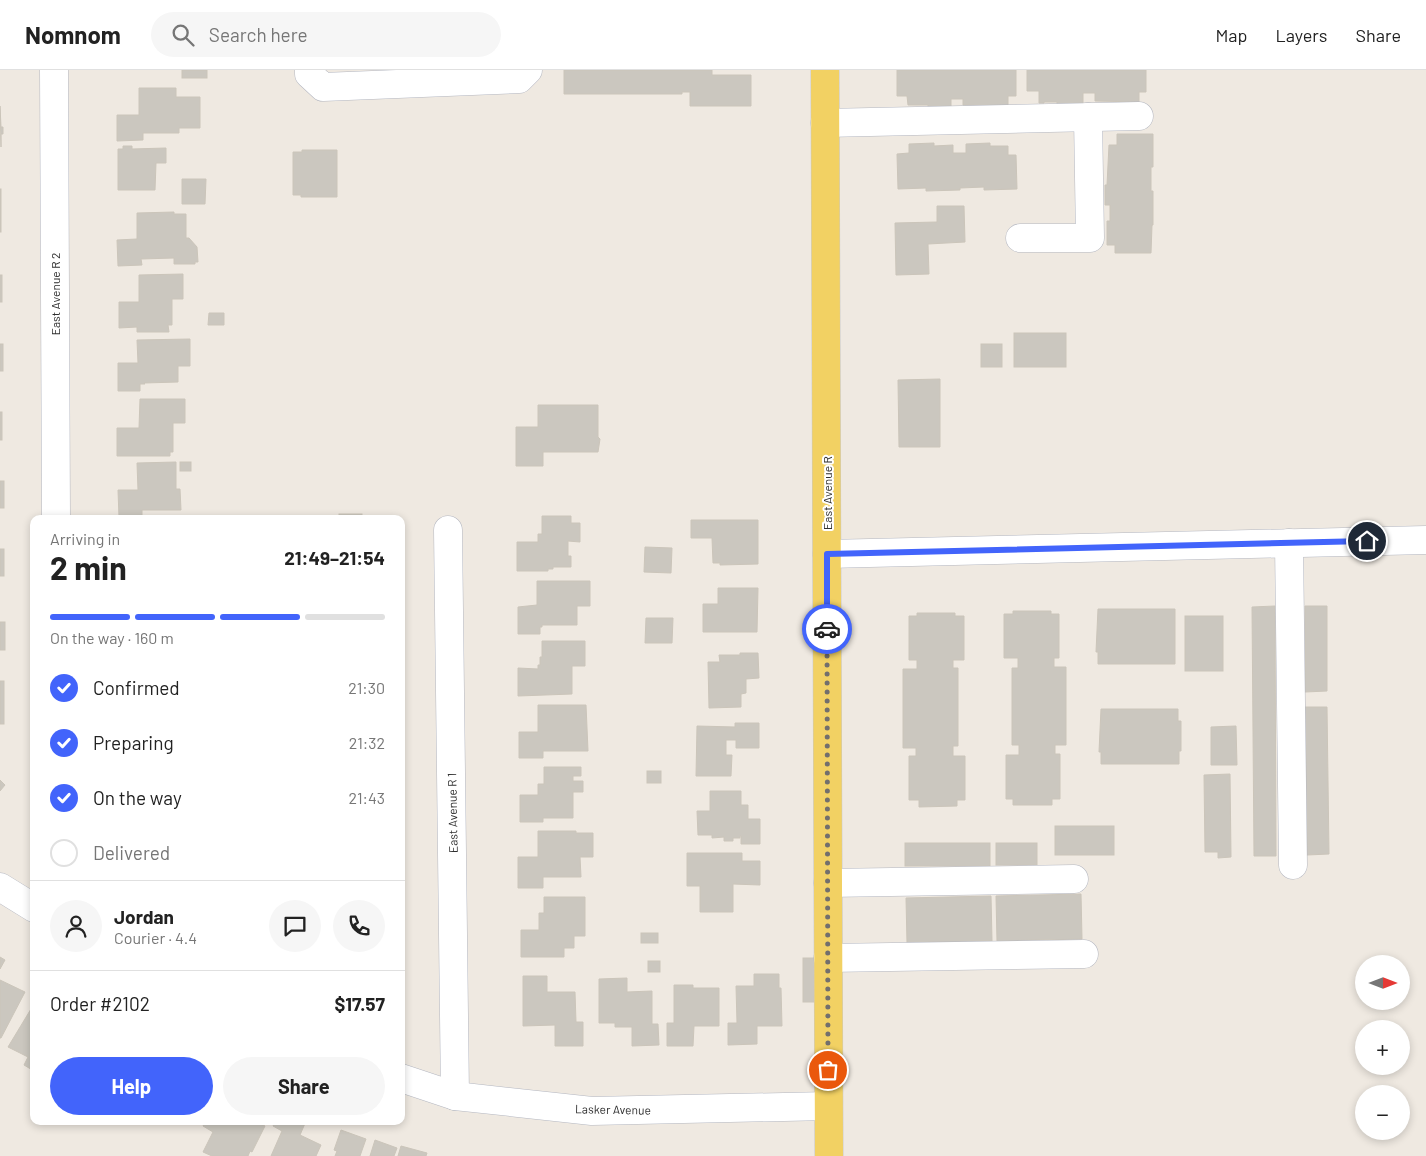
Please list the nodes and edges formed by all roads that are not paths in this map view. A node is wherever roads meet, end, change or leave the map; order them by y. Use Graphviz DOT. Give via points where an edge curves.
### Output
graph roads {
  1 [pos="54,70"];
  2 [pos="308,70"];
  3 [pos="528,70"];
  4 [pos="825,70"];
  5 [pos="1139,116"];
  6 [pos="1088,117"];
  7 [pos="825,123"];
  8 [pos="1020,238"];
  9 [pos="56,515"];
  10 [pos="448,530"];
  11 [pos="1426,540"];
  12 [pos="1289,543"];
  13 [pos="827,554"];
  14 [pos="1293,865"];
  15 [pos="1074,879"];
  16 [pos="828,882"];
  17 [pos="0,887"];
  18 [pos="30,906"];
  19 [pos="1084,954"];
  20 [pos="828,958"];
  21 [pos="405,1079"];
  22 [pos="455,1096"];
  23 [pos="828,1106"];
  24 [pos="829,1156"];
  1 -- 9 [label="street, East Avenue R 2"];
  2 -- 3 [label="street" via="323,87 519,79"];
  4 -- 7 [label="main road, East Avenue R"];
  5 -- 6 [label="street"];
  6 -- 7 [label="street"];
  6 -- 8 [label="street" via="1090,238"];
  7 -- 13 [label="main road, East Avenue R"];
  10 -- 22 [label="street, East Avenue R 1"];
  11 -- 12 [label="street"];
  12 -- 13 [label="street"];
  12 -- 14 [label="street"];
  13 -- 16 [label="main road, East Avenue R"];
  15 -- 16 [label="street"];
  16 -- 20 [label="main road, East Avenue R"];
  17 -- 18 [label="street"];
  19 -- 20 [label="street"];
  20 -- 23 [label="main road, East Avenue R"];
  21 -- 22 [label="street, Lasker Avenue"];
  22 -- 23 [label="street, Lasker Avenue" via="592,1111"];
  23 -- 24 [label="main road, East Avenue R"];
}
